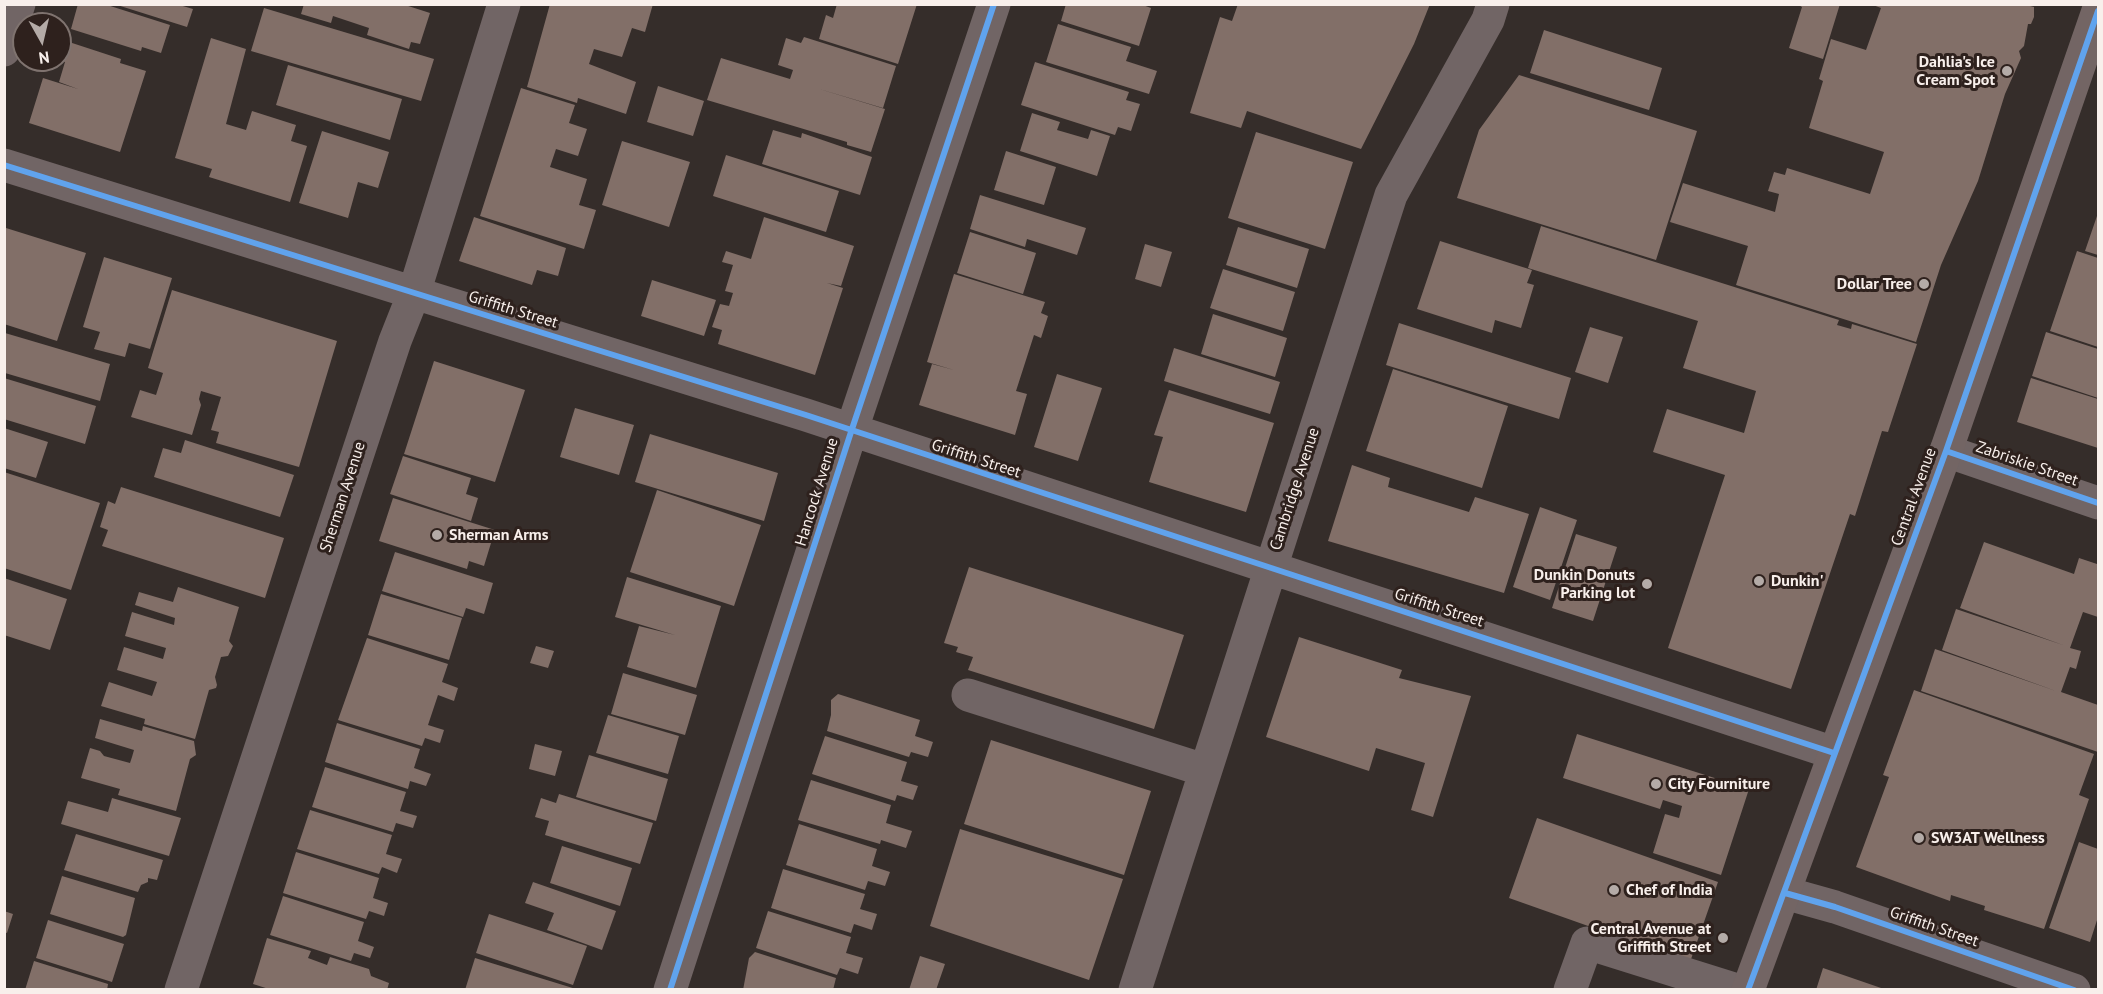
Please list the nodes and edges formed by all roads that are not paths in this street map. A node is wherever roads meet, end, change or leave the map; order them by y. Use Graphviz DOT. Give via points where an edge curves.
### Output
graph roads {
  1 [pos="19,4"];
  2 [pos="504,4"];
  3 [pos="994,4"];
  4 [pos="1493,4"];
  5 [pos="2098,12"];
  6 [pos="4,50"];
  7 [pos="4,165"];
  8 [pos="414,293"];
  9 [pos="850,432"];
  10 [pos="1946,451"];
  11 [pos="2098,503"];
  12 [pos="1269,568"];
  13 [pos="968,696"];
  14 [pos="1834,753"];
  15 [pos="1204,770"];
  16 [pos="1785,893"];
  17 [pos="181,990"];
  18 [pos="670,990"];
  19 [pos="1135,990"];
  20 [pos="1570,990"];
  21 [pos="1737,990"];
  22 [pos="1748,990"];
  23 [pos="2074,990"];
  1 -- 6 [label="street"];
  2 -- 8 [label="street, Sherman Avenue"];
  3 -- 9 [label="street, Hancock Avenue"];
  4 -- 12 [label="street, Cambridge Avenue" via="1488,20 1391,195"];
  5 -- 10 [label="main road, Central Avenue"];
  7 -- 8 [label="street, Griffith Street"];
  8 -- 9 [label="street, Griffith Street"];
  8 -- 17 [label="street, Sherman Avenue"];
  9 -- 12 [label="street, Griffith Street"];
  9 -- 18 [label="street, Hancock Avenue"];
  10 -- 11 [label="street, Zabriskie Street"];
  10 -- 14 [label="main road, Central Avenue"];
  12 -- 14 [label="street, Griffith Street"];
  12 -- 15 [label="street, Cambridge Avenue"];
  13 -- 15 [label="street"];
  14 -- 16 [label="main road, Central Avenue"];
  15 -- 19 [label="street, Cambridge Avenue"];
  16 -- 22 [label="main road, Central Avenue"];
  16 -- 23 [label="street, Griffith Street"];
  20 -- 21 [label="street" via="1587,943"];
}
